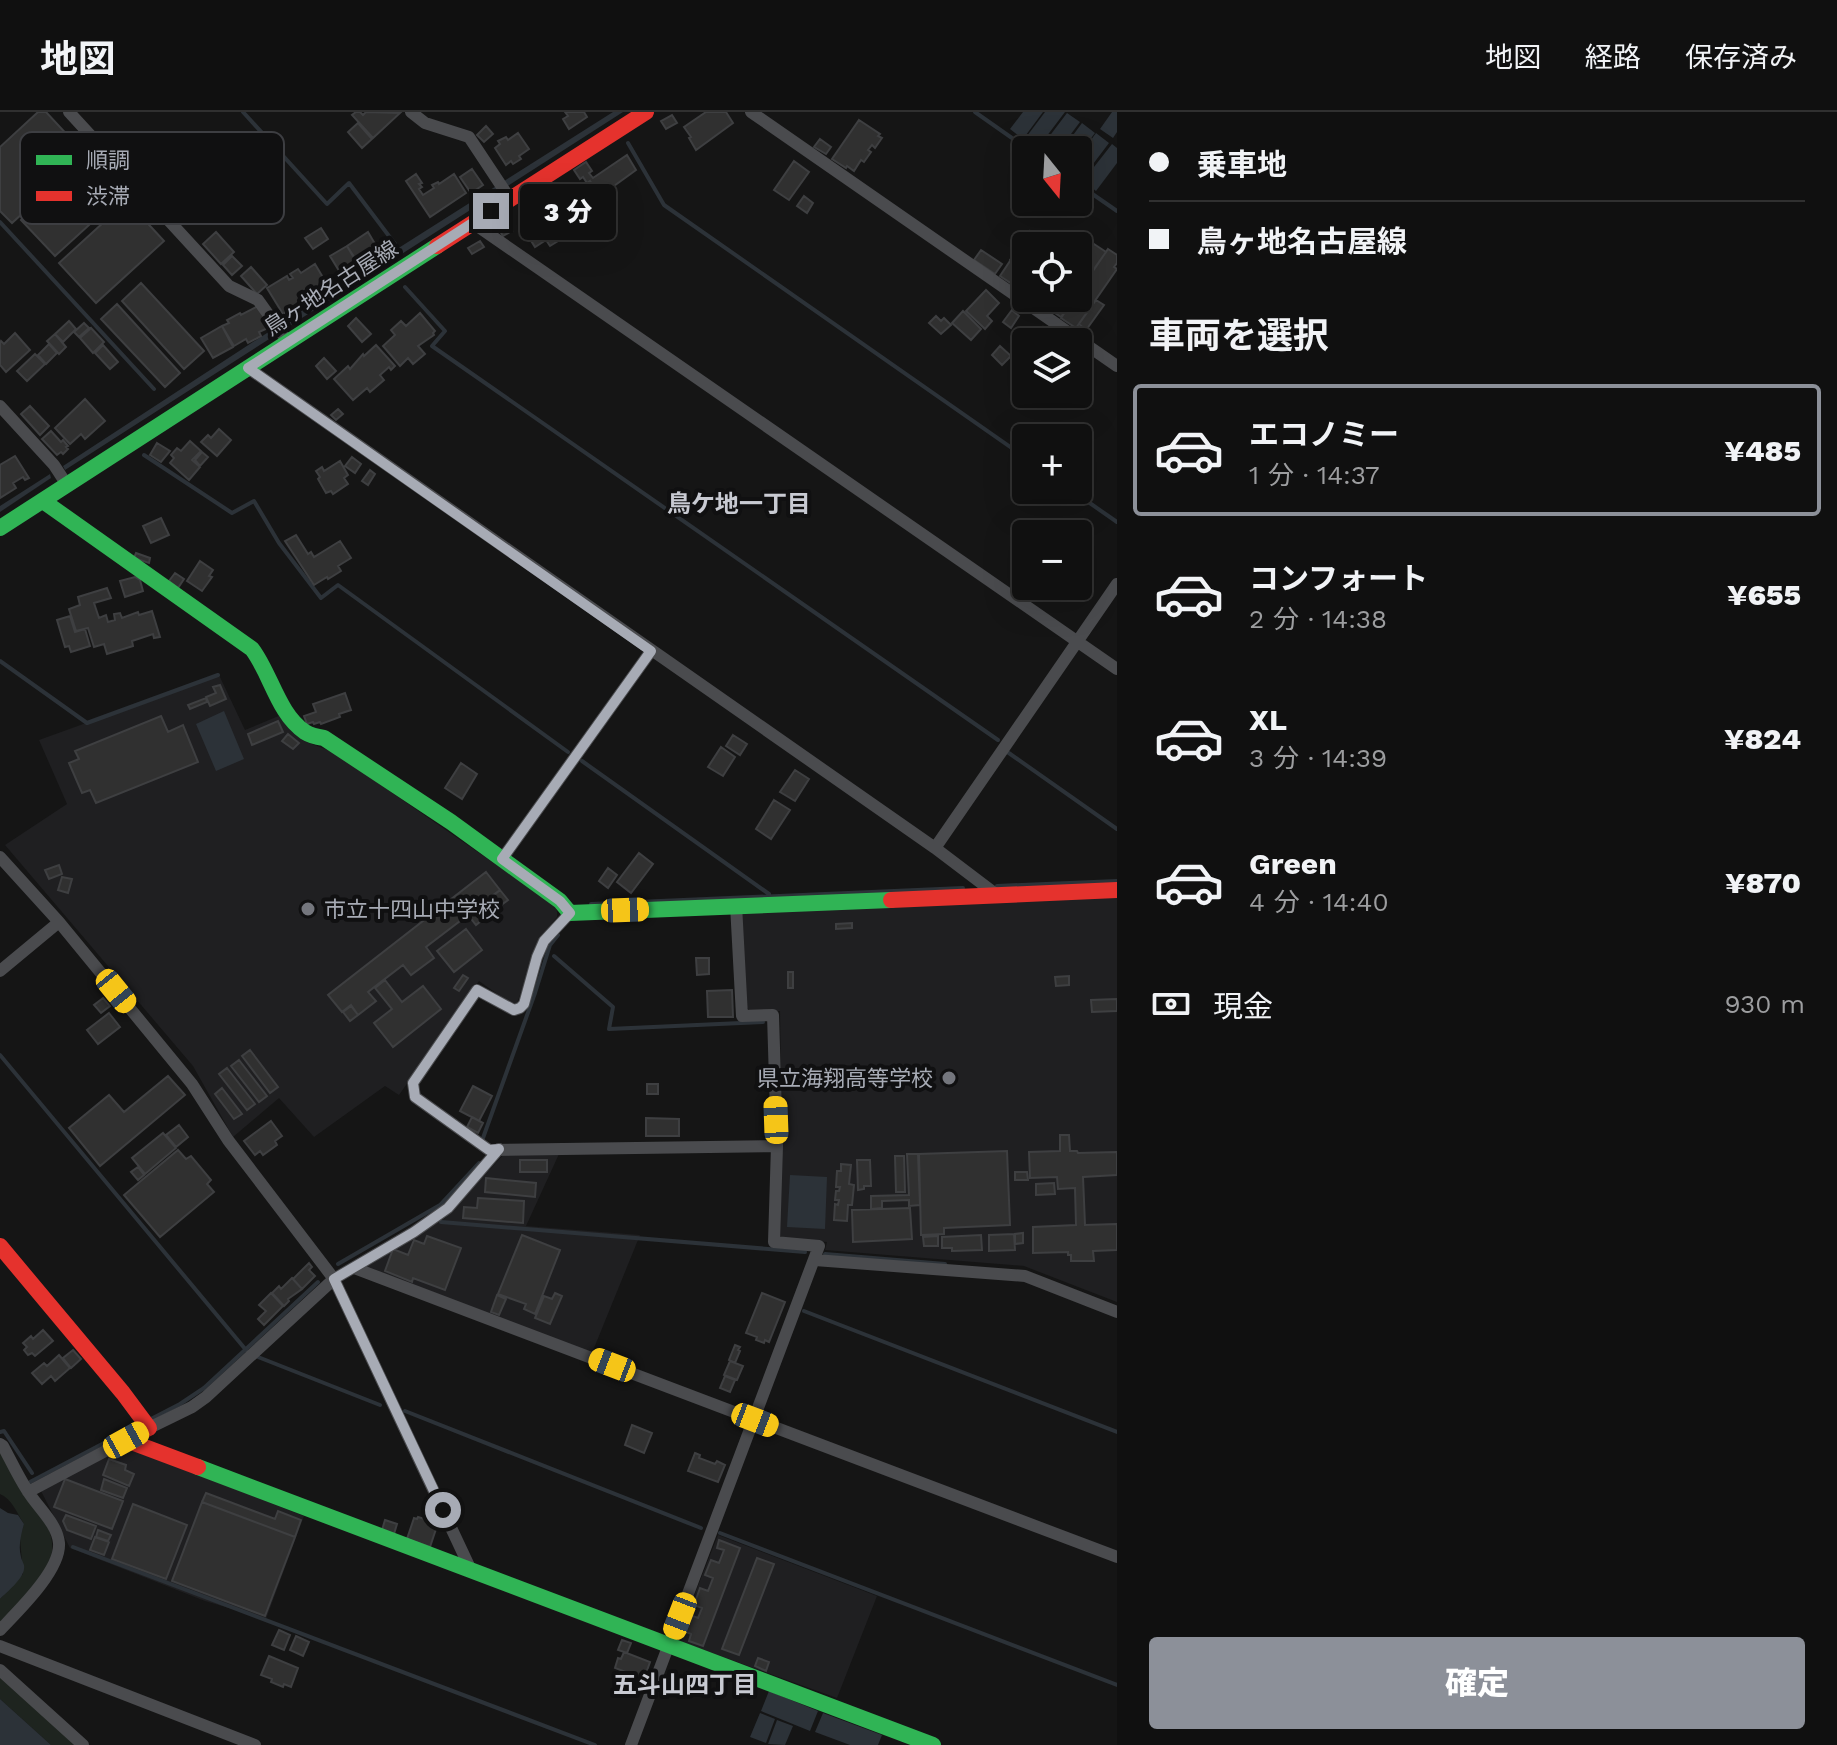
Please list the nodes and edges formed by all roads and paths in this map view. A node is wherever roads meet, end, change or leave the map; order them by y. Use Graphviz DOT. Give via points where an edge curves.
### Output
graph roads {
  1 [pos="69,112"];
  2 [pos="411,112"];
  3 [pos="646,112"];
  4 [pos="751,112"];
  5 [pos="87,132"];
  6 [pos="505,192"];
  7 [pos="473,223"];
  8 [pos="172,224"];
  9 [pos="283,335"];
  10 [pos="1117,366"];
  11 [pos="248,368"];
  12 [pos="0,406"];
  13 [pos="67,485"];
  14 [pos="43,501"];
  15 [pos="0,528"];
  16 [pos="1117,584"];
  17 [pos="1077,641"];
  18 [pos="651,651"];
  19 [pos="1117,669"];
  20 [pos="935,848"];
  21 [pos="0,857"];
  22 [pos="502,859"];
  23 [pos="1117,890"];
  24 [pos="997,895"];
  25 [pos="736,905"];
  26 [pos="570,913"];
  27 [pos="59,922"];
  28 [pos="0,971"];
  29 [pos="777,1146"];
  30 [pos="499,1149"];
  31 [pos="0,1246"];
  32 [pos="815,1260"];
  33 [pos="354,1268"];
  34 [pos="334,1279"];
  35 [pos="1117,1312"];
  36 [pos="755,1420"];
  37 [pos="149,1428"];
  38 [pos="126,1440"];
  39 [pos="0,1444"];
  40 [pos="28,1492"];
  41 [pos="1117,1557"];
  42 [pos="470,1568"];
  43 [pos="0,1630"];
  44 [pos="670,1644"];
  45 [pos="0,1646"];
  46 [pos="0,1670"];
  47 [pos="83,1745"];
  48 [pos="255,1745"];
  49 [pos="631,1745"];
  50 [pos="933,1745"];
  1 -- 5 [label="street"];
  2 -- 6 [label="street" via="425,123 469,137"];
  3 -- 6 [label="street, 鳥ヶ地名古屋線"];
  4 -- 10 [label="street"];
  6 -- 7 [label="street, 鳥ヶ地名古屋線"];
  7 -- 9 [label="street, 鳥ヶ地名古屋線"];
  7 -- 17 [label="street"];
  8 -- 9 [label="street" via="229,286 258,300"];
  9 -- 11 [label="street, 鳥ヶ地名古屋線"];
  11 -- 13 [label="street, 鳥ヶ地名古屋線"];
  11 -- 18 [label="street"];
  12 -- 13 [label="street"];
  13 -- 14 [label="street, 鳥ヶ地名古屋線"];
  14 -- 15 [label="street, 鳥ヶ地名古屋線"];
  14 -- 22 [label="street" via="252,649 289,716 308,735 324,738"];
  16 -- 17 [label="street"];
  17 -- 19 [label="street"];
  17 -- 20 [label="street"];
  18 -- 20 [label="street"];
  18 -- 22 [label="street"];
  20 -- 24 [label="street"];
  21 -- 27 [label="street"];
  22 -- 26 [label="street"];
  23 -- 24 [label="street"];
  24 -- 25 [label="street"];
  25 -- 26 [label="street"];
  25 -- 29 [label="street" via="742,1016 773,1015"];
  26 -- 30 [label="street" via="544,941 524,1004 514,1010 477,990 413,1083 415,1097 489,1150"];
  27 -- 28 [label="street"];
  27 -- 34 [label="street" via="192,1084"];
  29 -- 30 [label="street"];
  29 -- 32 [label="street" via="774,1242 819,1246"];
  30 -- 33 [label="street" via="448,1208"];
  31 -- 37 [label="street"];
  32 -- 35 [label="street" via="1025,1276"];
  32 -- 36 [label="street"];
  33 -- 34 [label="street"];
  33 -- 36 [label="street"];
  34 -- 37 [label="street" via="206,1397"];
  34 -- 42 [label="street"];
  36 -- 41 [label="street"];
  36 -- 44 [label="street"];
  37 -- 38 [label="street"];
  38 -- 40 [label="street"];
  38 -- 42 [label="street"];
  39 -- 40 [label="street"];
  40 -- 43 [label="street" via="54,1527 57,1556 37,1591"];
  42 -- 44 [label="street"];
  44 -- 49 [label="street"];
  44 -- 50 [label="street"];
  45 -- 48 [label="street"];
  46 -- 47 [label="street"];
}
